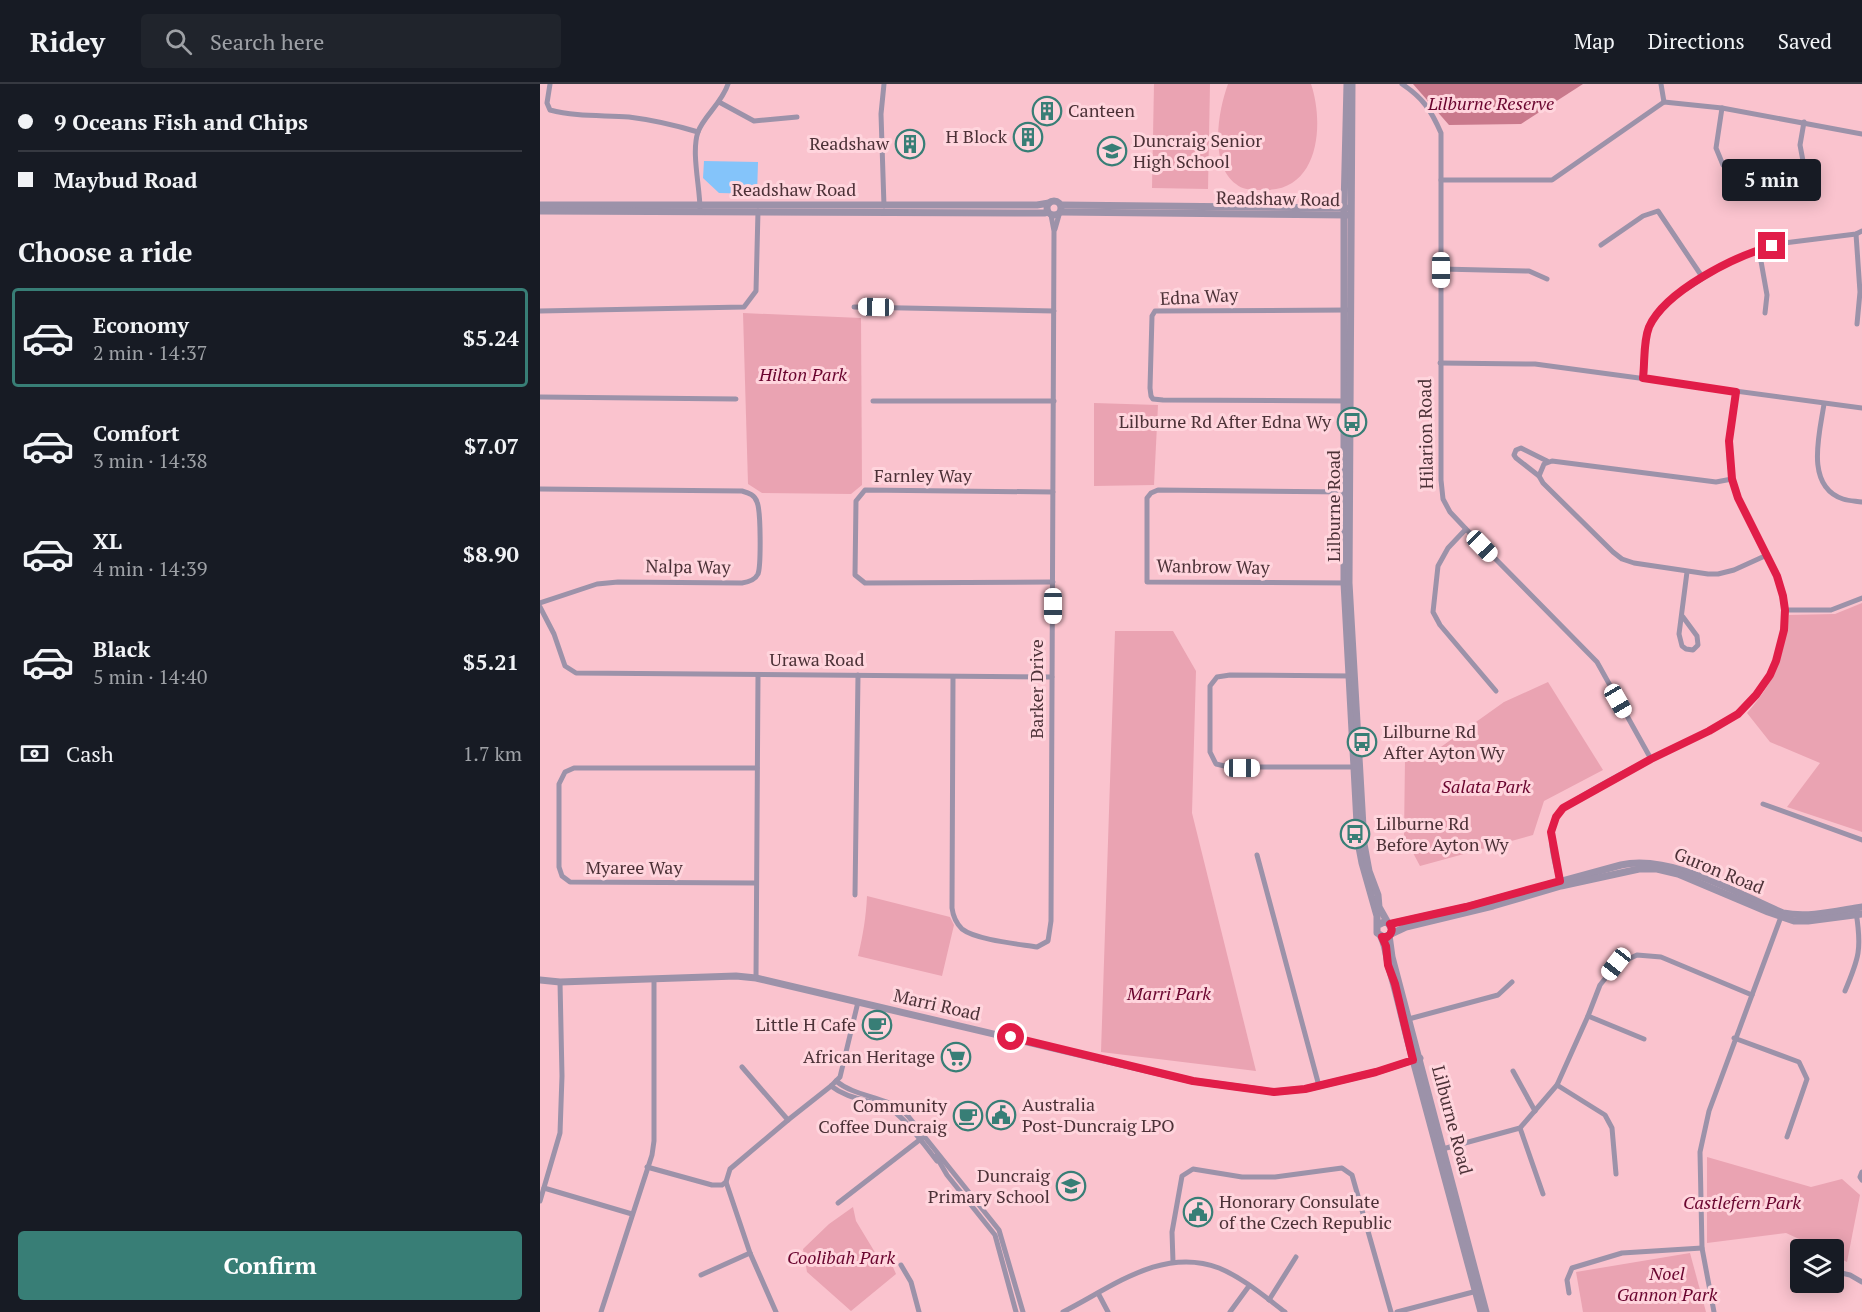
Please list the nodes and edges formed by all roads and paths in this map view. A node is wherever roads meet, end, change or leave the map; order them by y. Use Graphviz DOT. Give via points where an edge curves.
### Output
graph roads {
  1 [pos="550,84"];
  2 [pos="728,84"];
  3 [pos="884,84"];
  4 [pos="1347,84"];
  5 [pos="1352,84"];
  6 [pos="1402,84"];
  7 [pos="1661,84"];
  8 [pos="719,102"];
  9 [pos="1664,102"];
  10 [pos="1722,108"];
  11 [pos="797,117"];
  12 [pos="1804,122"];
  13 [pos="698,132"];
  14 [pos="1862,134"];
  15 [pos="1803,161"];
  16 [pos="1723,165"];
  17 [pos="1441,180"];
  18 [pos="540,204"];
  19 [pos="700,208"];
  20 [pos="884,208"];
  21 [pos="758,209"];
  22 [pos="1055,210"];
  23 [pos="540,212"];
  24 [pos="1348,212"];
  25 [pos="1862,231"];
  26 [pos="1856,234"];
  27 [pos="1601,245"];
  28 [pos="1759,250"];
  29 [pos="1441,270"];
  30 [pos="1703,278"];
  31 [pos="1547,279"];
  32 [pos="854,307"];
  33 [pos="540,310"];
  34 [pos="1347,310"];
  35 [pos="1054,311"];
  36 [pos="1765,313"];
  37 [pos="1857,324"];
  38 [pos="1440,363"];
  39 [pos="1643,378"];
  40 [pos="1736,392"];
  41 [pos="540,397"];
  42 [pos="736,399"];
  43 [pos="873,401"];
  44 [pos="1054,401"];
  45 [pos="1346,401"];
  46 [pos="1824,404"];
  47 [pos="1862,408"];
  48 [pos="1547,461"];
  49 [pos="1539,476"];
  50 [pos="1732,479"];
  51 [pos="540,489"];
  52 [pos="1053,492"];
  53 [pos="1346,492"];
  54 [pos="1862,502"];
  55 [pos="1466,529"];
  56 [pos="1767,555"];
  57 [pos="1687,572"];
  58 [pos="1053,582"];
  59 [pos="1346,583"];
  60 [pos="1862,598"];
  61 [pos="540,605"];
  62 [pos="1785,610"];
  63 [pos="1683,617"];
  64 [pos="758,675"];
  65 [pos="858,675"];
  66 [pos="1351,676"];
  67 [pos="953,677"];
  68 [pos="1052,677"];
  69 [pos="1496,691"];
  70 [pos="1651,759"];
  71 [pos="1357,767"];
  72 [pos="758,768"];
  73 [pos="1763,804"];
  74 [pos="1862,840"];
  75 [pos="1257,855"];
  76 [pos="756,883"];
  77 [pos="1561,884"];
  78 [pos="855,896"];
  79 [pos="1859,911"];
  80 [pos="1782,915"];
  81 [pos="1389,924"];
  82 [pos="1378,925"];
  83 [pos="1387,935"];
  84 [pos="756,978"];
  85 [pos="654,980"];
  86 [pos="540,981"];
  87 [pos="560,982"];
  88 [pos="1512,982"];
  89 [pos="1845,991"];
  90 [pos="1752,995"];
  91 [pos="858,1002"];
  92 [pos="1588,1016"];
  93 [pos="1406,1019"];
  94 [pos="1734,1038"];
  95 [pos="1644,1039"];
  96 [pos="1417,1059"];
  97 [pos="742,1067"];
  98 [pos="1513,1071"];
  99 [pos="836,1081"];
  100 [pos="1557,1085"];
  101 [pos="831,1086"];
  102 [pos="1319,1086"];
  103 [pos="1535,1111"];
  104 [pos="788,1120"];
  105 [pos="1520,1128"];
  106 [pos="1787,1137"];
  107 [pos="922,1138"];
  108 [pos="1441,1149"];
  109 [pos="937,1152"];
  110 [pos="647,1167"];
  111 [pos="942,1167"];
  112 [pos="1862,1173"];
  113 [pos="1616,1174"];
  114 [pos="1862,1180"];
  115 [pos="726,1182"];
  116 [pos="544,1188"];
  117 [pos="1543,1194"];
  118 [pos="540,1201"];
  119 [pos="838,1203"];
  120 [pos="632,1214"];
  121 [pos="1702,1248"];
  122 [pos="750,1253"];
  123 [pos="1296,1257"];
  124 [pos="1173,1262"];
  125 [pos="901,1265"];
  126 [pos="1844,1274"];
  127 [pos="701,1275"];
  128 [pos="1862,1281"];
  129 [pos="1250,1286"];
  130 [pos="1478,1291"];
  131 [pos="1098,1293"];
  132 [pos="1569,1293"];
  133 [pos="1269,1300"];
  134 [pos="601,1312"];
  135 [pos="776,1312"];
  136 [pos="919,1312"];
  137 [pos="1016,1312"];
  138 [pos="1023,1312"];
  139 [pos="1063,1312"];
  140 [pos="1108,1312"];
  141 [pos="1230,1312"];
  142 [pos="1285,1312"];
  143 [pos="1391,1312"];
  144 [pos="1397,1312"];
  145 [pos="1481,1312"];
  146 [pos="1486,1312"];
  147 [pos="1714,1312"];
  1 -- 13 [label="street" via="550,110 640,119"];
  2 -- 8 [label="street"];
  3 -- 20 [label="street"];
  4 -- 24 [label="street, Lilburne Road"];
  5 -- 24 [label="street, Lilburne Road"];
  6 -- 17 [label="street, Hilarion Road" via="1431,111 1441,133"];
  7 -- 9 [label="street"];
  8 -- 11 [label="street" via="754,121"];
  8 -- 13 [label="street"];
  9 -- 10 [label="street"];
  9 -- 17 [label="street" via="1552,180"];
  10 -- 12 [label="street"];
  10 -- 16 [label="street" via="1716,148"];
  12 -- 14 [label="street"];
  12 -- 15 [label="street" via="1800,145"];
  13 -- 19 [label="street" via="695,164"];
  17 -- 29 [label="street, Hilarion Road"];
  18 -- 19 [label="street, Readshaw Road"];
  19 -- 21 [label="street, Readshaw Road"];
  19 -- 23 [label="street, Readshaw Road"];
  20 -- 21 [label="street, Readshaw Road"];
  20 -- 22 [label="street, Readshaw Road" via="1045,213"];
  21 -- 33 [label="street" via="756,291 744,307"];
  22 -- 24 [label="street, Readshaw Road"];
  22 -- 35 [label="street, Barker Drive"];
  24 -- 34 [label="street, Lilburne Road"];
  25 -- 26 [label="street"];
  26 -- 28 [label="street"];
  26 -- 37 [label="street" via="1860,292"];
  27 -- 30 [label="street" via="1643,216 1658,211"];
  28 -- 30 [label="street" via="1730,261"];
  28 -- 36 [label="street" via="1767,295"];
  29 -- 31 [label="street" via="1529,271"];
  29 -- 38 [label="street, Hilarion Road"];
  30 -- 39 [label="street" via="1672,298 1654,319 1648,330"];
  32 -- 35 [label="street"];
  34 -- 45 [label="street, Lilburne Road"];
  34 -- 45 [label="street, Edna Way" via="1155,311 1150,388 1153,399 1163,400"];
  35 -- 44 [label="street, Barker Drive"];
  38 -- 39 [label="street" via="1535,364"];
  38 -- 55 [label="street, Hilarion Road" via="1443,499"];
  39 -- 40 [label="street"];
  40 -- 46 [label="street"];
  40 -- 50 [label="street" via="1729,441"];
  41 -- 42 [label="street"];
  43 -- 44 [label="street"];
  44 -- 52 [label="street, Barker Drive"];
  45 -- 53 [label="street, Lilburne Road"];
  46 -- 47 [label="street"];
  46 -- 54 [label="street" via="1817,460 1820,475 1834,495"];
  48 -- 49 [label="street"];
  48 -- 49 [label="street" via="1521,448 1516,450 1516,458"];
  48 -- 50 [label="street" via="1716,482"];
  49 -- 57 [label="street" via="1622,559"];
  50 -- 56 [label="street"];
  51 -- 61 [label="street, Nalpa Way" via="742,491 758,502 760,535 759,569 750,581 607,583"];
  52 -- 58 [label="street, Barker Drive"];
  52 -- 58 [label="street, Farnley Way" via="865,490 856,501 855,575 865,582"];
  53 -- 59 [label="street, Lilburne Road"];
  53 -- 59 [label="street, Wanbrow Way" via="1151,493 1147,582"];
  55 -- 69 [label="street" via="1438,566 1433,612"];
  55 -- 70 [label="street, Hilarion Road" via="1597,662"];
  56 -- 57 [label="street" via="1726,573"];
  56 -- 62 [label="street" via="1780,584"];
  57 -- 63 [label="street"];
  58 -- 68 [label="street, Barker Drive"];
  59 -- 66 [label="street, Lilburne Road"];
  60 -- 62 [label="street" via="1831,610"];
  61 -- 64 [label="street, Urawa Road" via="565,666 572,672"];
  62 -- 70 [label="street" via="1776,661 1746,707 1709,731"];
  63 -- 63 [label="street" via="1680,640 1686,649 1693,650 1698,645 1697,636"];
  64 -- 65 [label="street, Urawa Road"];
  64 -- 72 [label="street"];
  65 -- 67 [label="street, Urawa Road"];
  65 -- 78 [label="street"];
  66 -- 71 [label="street, Lilburne Road"];
  66 -- 71 [label="street" via="1217,677 1210,686 1209,746 1216,764 1229,767"];
  67 -- 68 [label="street, Urawa Road"];
  67 -- 68 [label="street, Barker Drive" via="952,908 962,929 975,935 1037,947 1049,938 1051,921"];
  70 -- 77 [label="street" via="1559,812 1551,832"];
  71 -- 81 [label="street, Lilburne Road" via="1367,862 1380,911"];
  71 -- 82 [label="street, Lilburne Road" via="1360,851"];
  72 -- 76 [label="street"];
  72 -- 76 [label="street, Myaree Way" via="574,768 565,772 559,784 559,867 570,882"];
  73 -- 74 [label="street"];
  75 -- 102 [label="street"];
  76 -- 84 [label="street"];
  77 -- 80 [label="street, Guron Road" via="1629,863 1652,863 1687,871"];
  77 -- 81 [label="street, Guron Road"];
  77 -- 83 [label="street, Guron Road"];
  79 -- 80 [label="street, Guron Road"];
  79 -- 89 [label="street" via="1859,954"];
  80 -- 90 [label="street"];
  81 -- 82 [label="street"];
  81 -- 83 [label="street" via="1392,929"];
  82 -- 83 [label="street" via="1377,930"];
  83 -- 93 [label="street, Lilburne Road"];
  84 -- 85 [label="street, Marri Road"];
  84 -- 91 [label="street, Marri Road"];
  85 -- 87 [label="street, Marri Road"];
  85 -- 110 [label="street" via="654,1141"];
  86 -- 87 [label="street, Marri Road"];
  87 -- 116 [label="street" via="560,1133"];
  88 -- 93 [label="street" via="1498,995"];
  90 -- 92 [label="street" via="1661,957 1637,955 1616,964 1600,985"];
  90 -- 94 [label="street"];
  91 -- 99 [label="street" via="842,1071"];
  91 -- 102 [label="street, Marri Road" via="1193,1081 1274,1092"];
  92 -- 95 [label="street"];
  92 -- 100 [label="street"];
  93 -- 96 [label="street, Lilburne Road"];
  94 -- 106 [label="street" via="1799,1062 1807,1079"];
  94 -- 121 [label="street" via="1709,1111 1700,1152"];
  96 -- 102 [label="street, Marri Road"];
  96 -- 108 [label="street, Lilburne Road"];
  97 -- 104 [label="street"];
  98 -- 103 [label="street"];
  99 -- 101 [label="street"];
  99 -- 107 [label="street" via="850,1091 894,1104 904,1111"];
  100 -- 103 [label="street"];
  100 -- 113 [label="street" via="1605,1115 1612,1128"];
  101 -- 104 [label="street"];
  101 -- 107 [label="street" via="853,1099 896,1113"];
  103 -- 105 [label="street"];
  104 -- 115 [label="street" via="730,1169"];
  105 -- 108 [label="street"];
  105 -- 117 [label="street"];
  107 -- 109 [label="street"];
  107 -- 111 [label="street"];
  107 -- 119 [label="street"];
  108 -- 130 [label="street, Lilburne Road"];
  109 -- 111 [label="street"];
  109 -- 138 [label="street" via="999,1230"];
  110 -- 115 [label="street" via="712,1185"];
  110 -- 120 [label="street"];
  111 -- 137 [label="street" via="995,1235"];
  112 -- 114 [label="street"];
  115 -- 122 [label="street"];
  116 -- 118 [label="street"];
  116 -- 120 [label="street"];
  120 -- 134 [label="street"];
  121 -- 132 [label="street" via="1622,1253 1572,1268 1567,1280"];
  121 -- 147 [label="street"];
  122 -- 127 [label="street"];
  122 -- 135 [label="street"];
  123 -- 133 [label="street"];
  124 -- 129 [label="street" via="1219,1268"];
  124 -- 131 [label="street" via="1142,1270"];
  124 -- 143 [label="street" via="1172,1232 1182,1176 1193,1169 1242,1177 1275,1177 1342,1168 1352,1175"];
  125 -- 136 [label="street" via="911,1282"];
  126 -- 128 [label="street"];
  129 -- 133 [label="street"];
  129 -- 141 [label="street"];
  130 -- 144 [label="street"];
  130 -- 145 [label="street, Lilburne Road"];
  130 -- 146 [label="street, Lilburne Road"];
  131 -- 139 [label="street"];
  131 -- 140 [label="street"];
  133 -- 142 [label="street"];
}
